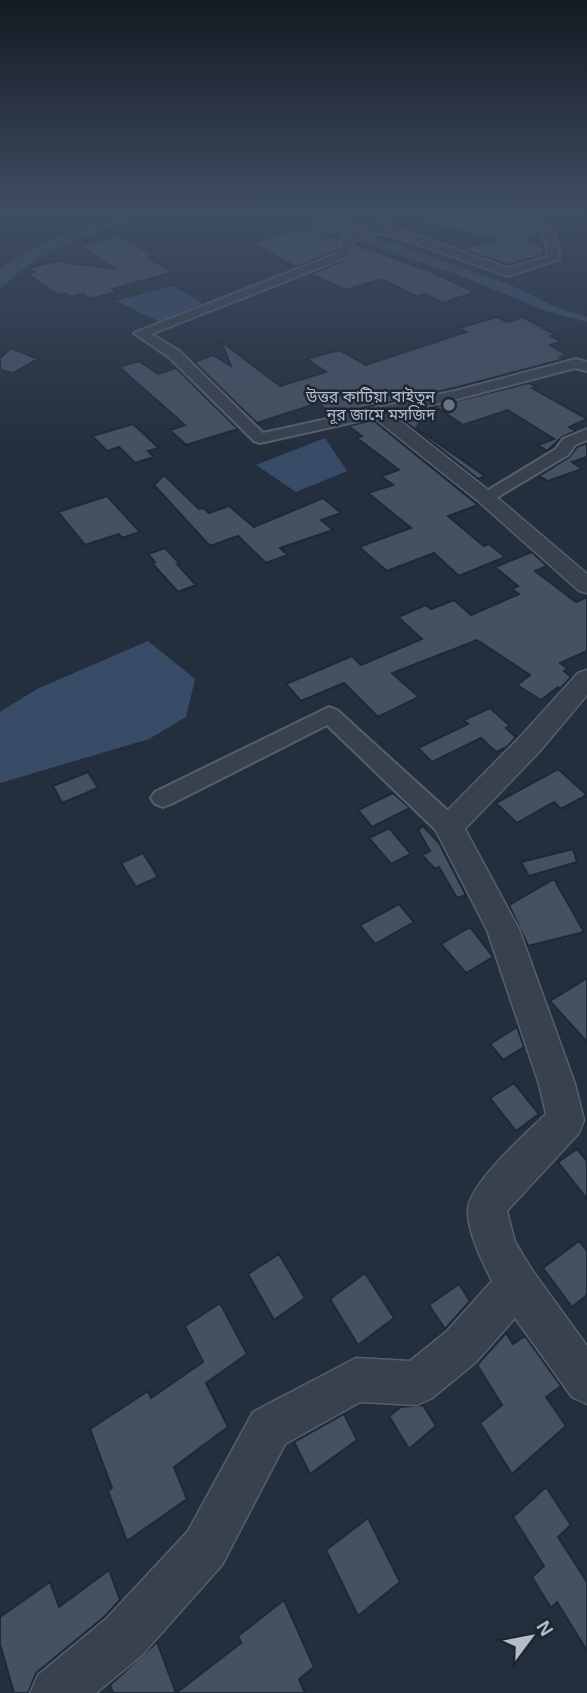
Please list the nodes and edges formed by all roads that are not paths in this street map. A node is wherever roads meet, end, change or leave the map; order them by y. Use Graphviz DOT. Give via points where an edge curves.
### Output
graph roads {
  1 [pos="255,289"];
  2 [pos="586,366"];
  3 [pos="378,412"];
  4 [pos="587,434"];
  5 [pos="485,498"];
  6 [pos="587,586"];
  7 [pos="587,679"];
  8 [pos="163,798"];
  9 [pos="449,827"];
  10 [pos="517,1285"];
  11 [pos="587,1382"];
  12 [pos="56,1693"];
  1 -- 3 [label="street" via="141,333 174,354 260,438"];
  2 -- 3 [label="street" via="576,363"];
  3 -- 5 [label="street"];
  4 -- 5 [label="street"];
  5 -- 6 [label="street"];
  7 -- 9 [label="street"];
  8 -- 9 [label="street" via="329,715"];
  9 -- 10 [label="street" via="503,929 566,1121 496,1192 487,1209 497,1249"];
  10 -- 11 [label="street"];
  10 -- 12 [label="street" via="461,1347 416,1383 356,1380 269,1428 205,1548 124,1637"];
}
